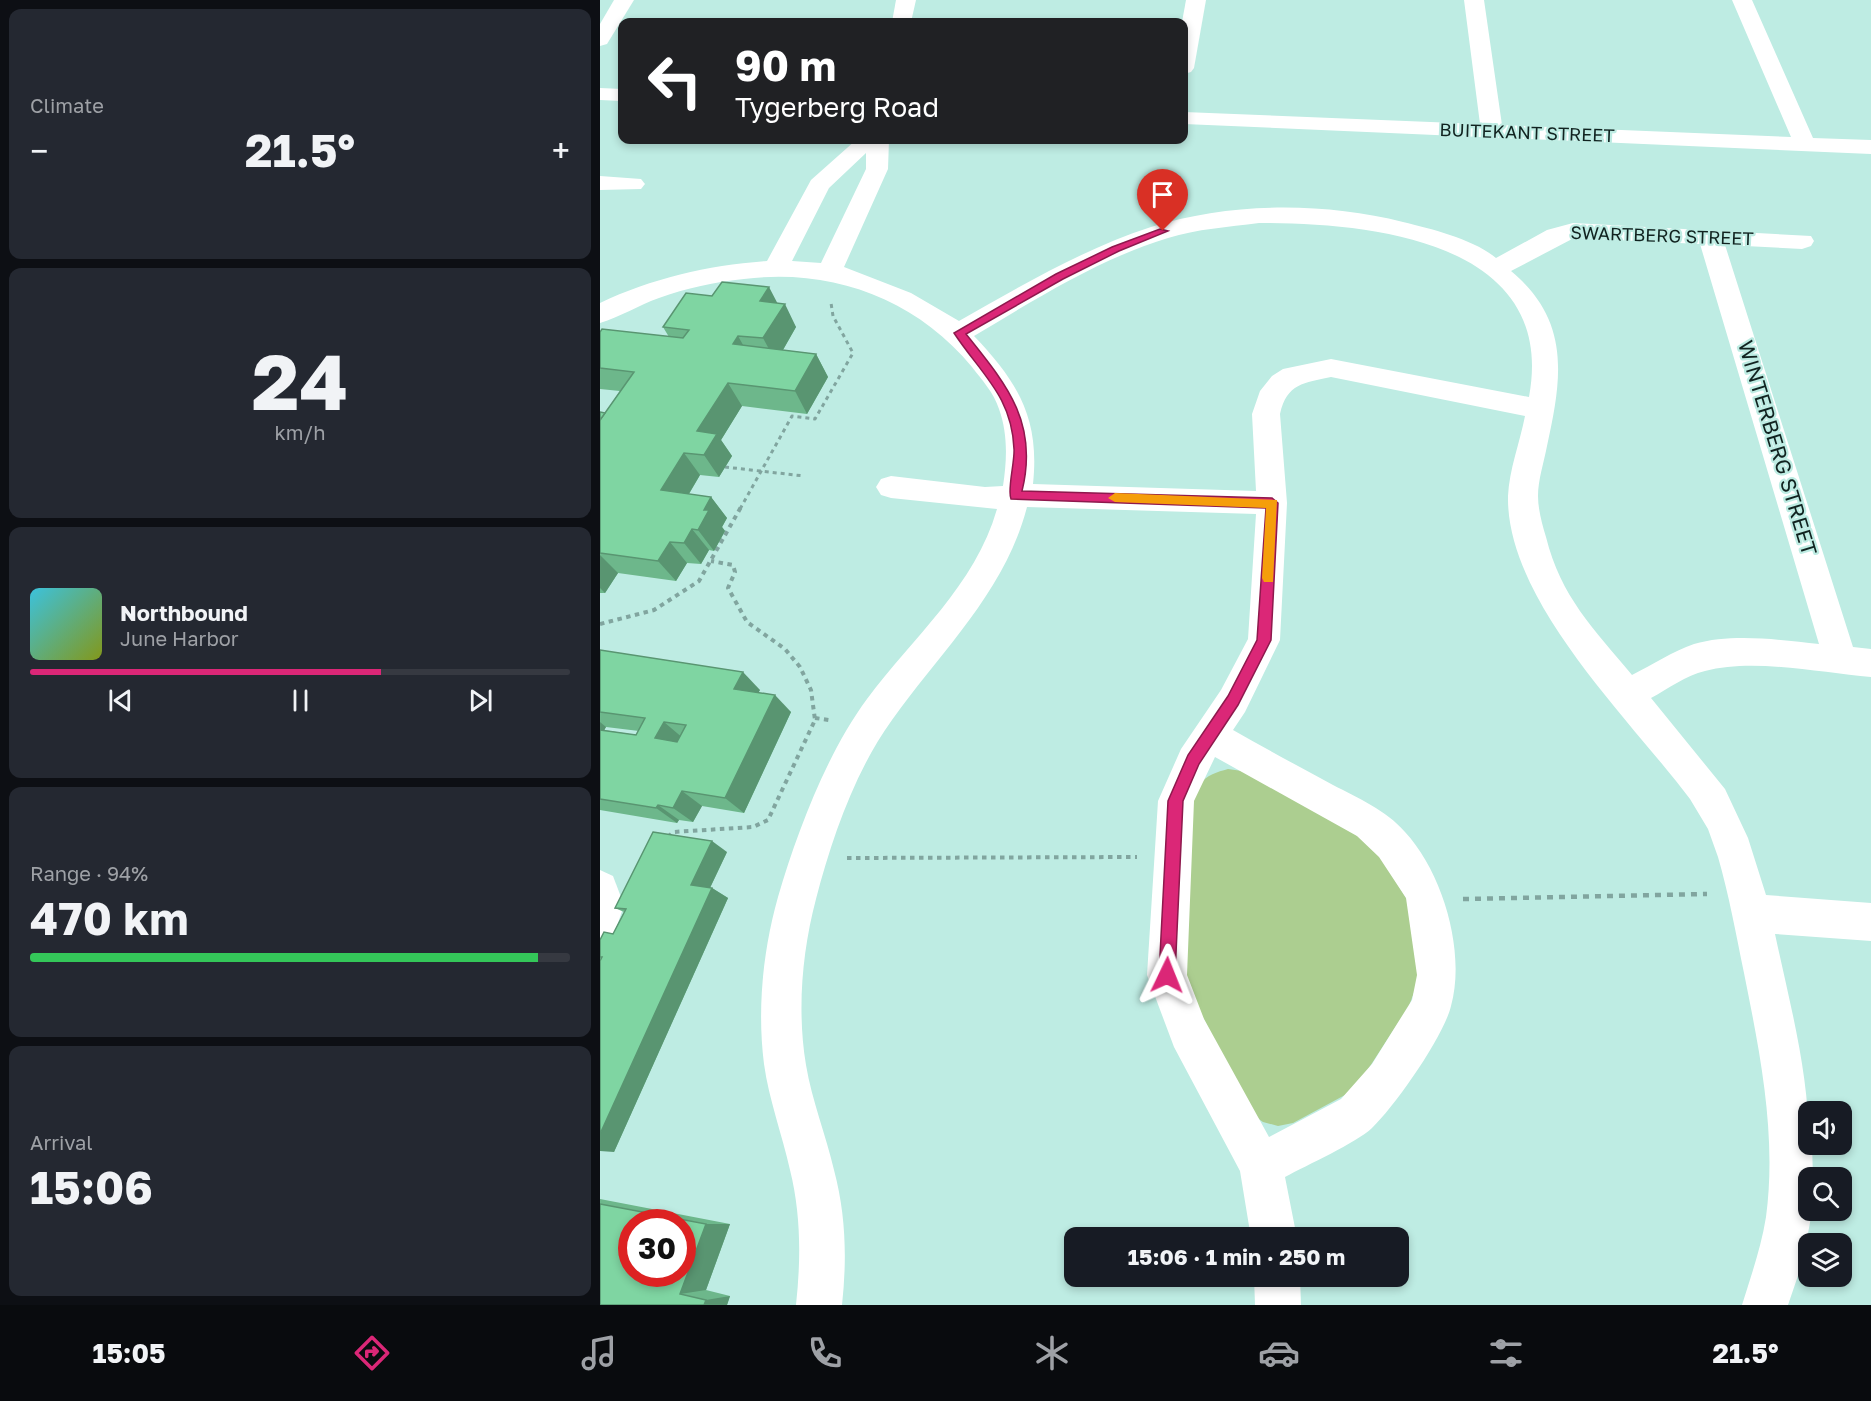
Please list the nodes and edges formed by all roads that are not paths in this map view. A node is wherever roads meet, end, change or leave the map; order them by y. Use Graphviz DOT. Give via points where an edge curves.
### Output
graph roads {
  1 [pos="624,0"];
  2 [pos="906,0"];
  3 [pos="1196,0"];
  4 [pos="1474,0"];
  5 [pos="1742,0"];
  6 [pos="903,18"];
  7 [pos="600,40"];
  8 [pos="1188,45"];
  9 [pos="600,94"];
  10 [pos="618,95"];
  11 [pos="1188,118"];
  12 [pos="1492,131"];
  13 [pos="864,144"];
  14 [pos="878,144"];
  15 [pos="1804,145"];
  16 [pos="1871,147"];
  17 [pos="600,183"];
  18 [pos="633,184"];
  19 [pos="833,207"];
  20 [pos="1710,237"];
  21 [pos="1802,242"];
  22 [pos="776,268"];
  23 [pos="1495,269"];
  24 [pos="838,274"];
  25 [pos="600,314"];
  26 [pos="959,333"];
  27 [pos="1539,409"];
  28 [pos="891,487"];
  29 [pos="1015,495"];
  30 [pos="1272,503"];
  31 [pos="1856,662"];
  32 [pos="1628,694"];
  33 [pos="1210,736"];
  34 [pos="600,890"];
  35 [pos="1748,903"];
  36 [pos="600,921"];
  37 [pos="1871,922"];
  38 [pos="1261,1166"];
  39 [pos="1272,1227"];
  40 [pos="1277,1287"];
  41 [pos="1775,1300"];
  42 [pos="819,1305"];
  43 [pos="1278,1305"];
  1 -- 7 [label="street"];
  2 -- 6 [label="street"];
  3 -- 8 [label="street"];
  4 -- 12 [label="street"];
  5 -- 15 [label="street"];
  9 -- 10 [label="street"];
  11 -- 12 [label="street, BUITEKANT STREET"];
  12 -- 15 [label="street, BUITEKANT STREET"];
  13 -- 19 [label="street" via="826,177"];
  14 -- 19 [label="street" via="877,170"];
  15 -- 16 [label="street, BUITEKANT STREET"];
  17 -- 18 [label="street"];
  19 -- 22 [label="street"];
  19 -- 24 [label="street"];
  20 -- 21 [label="street, SWARTBERG STREET"];
  20 -- 23 [label="street, SWARTBERG STREET" via="1573,231 1556,235"];
  20 -- 31 [label="street, WINTERBERG STREET"];
  22 -- 24 [label="street"];
  22 -- 25 [label="street" via="696,279 629,299"];
  23 -- 26 [label="street" via="1475,254 1446,241 1374,222 1280,215 1222,220 1163,231 1115,249"];
  23 -- 27 [label="street" via="1527,302 1544,337 1547,356"];
  24 -- 26 [label="street" via="923,308"];
  26 -- 29 [label="street" via="998,382 1014,410 1020,448"];
  27 -- 30 [label="street" via="1345,370 1305,372 1282,383 1267,406"];
  27 -- 32 [label="street" via="1523,496 1545,583 1564,617"];
  28 -- 29 [label="street" via="985,498"];
  29 -- 30 [label="street"];
  29 -- 42 [label="street" via="1010,517 962,607 864,732 841,776 796,902 781,993 781,1026 785,1065 819,1203 823,1269"];
  30 -- 33 [label="street" via="1264,640"];
  31 -- 32 [label="street" via="1708,655"];
  32 -- 35 [label="street" via="1712,801 1734,851"];
  33 -- 38 [label="street" via="1193,759 1176,801 1167,975 1189,1032"];
  33 -- 38 [label="street" via="1370,824 1392,844 1415,875 1426,900 1437,975 1424,1020 1387,1079 1356,1114"];
  34 -- 36 [label="street" via="606,905"];
  35 -- 37 [label="street"];
  35 -- 41 [label="street" via="1791,1117 1789,1208"];
  38 -- 39 [label="street"];
  40 -- 43 [label="street"];
}
